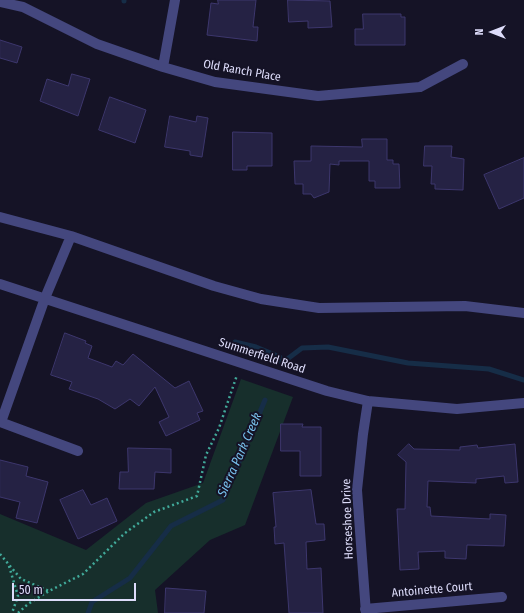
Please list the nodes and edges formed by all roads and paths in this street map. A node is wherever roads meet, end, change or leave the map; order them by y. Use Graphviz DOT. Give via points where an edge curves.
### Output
graph roads {
  1 [pos="175,0"];
  2 [pos="0,2"];
  3 [pos="463,64"];
  4 [pos="163,67"];
  5 [pos="0,217"];
  6 [pos="70,236"];
  7 [pos="0,284"];
  8 [pos="45,298"];
  9 [pos="524,313"];
  10 [pos="240,363"];
  11 [pos="368,401"];
  12 [pos="524,403"];
  13 [pos="0,422"];
  14 [pos="78,451"];
  15 [pos="0,554"];
  16 [pos="9,565"];
  17 [pos="49,591"];
  18 [pos="502,597"];
  19 [pos="365,611"];
  20 [pos="12,613"];
  21 [pos="18,613"];
  1 -- 4 [label="street"];
  2 -- 4 [label="street, Old Ranch Place" via="22,7 97,44"];
  3 -- 4 [label="street, Old Ranch Place" via="420,87 318,96 215,82"];
  5 -- 6 [label="street"];
  6 -- 8 [label="street"];
  6 -- 9 [label="street" via="214,286 261,299 319,308 465,306"];
  7 -- 8 [label="street, Summerfield Road"];
  8 -- 10 [label="street, Summerfield Road"];
  8 -- 13 [label="street"];
  10 -- 11 [label="street, Summerfield Road" via="327,392"];
  10 -- 17 [label="path" via="219,428 206,455 197,496 154,512 125,533 83,574"];
  11 -- 12 [label="street, Summerfield Road" via="457,408"];
  11 -- 19 [label="street, Horseshoe Drive" via="357,490"];
  13 -- 14 [label="street"];
  15 -- 16 [label="path"];
  16 -- 17 [label="path" via="21,579"];
  16 -- 20 [label="path" via="18,596"];
  17 -- 21 [label="path"];
  18 -- 19 [label="street, Antoinette Court"];
}
